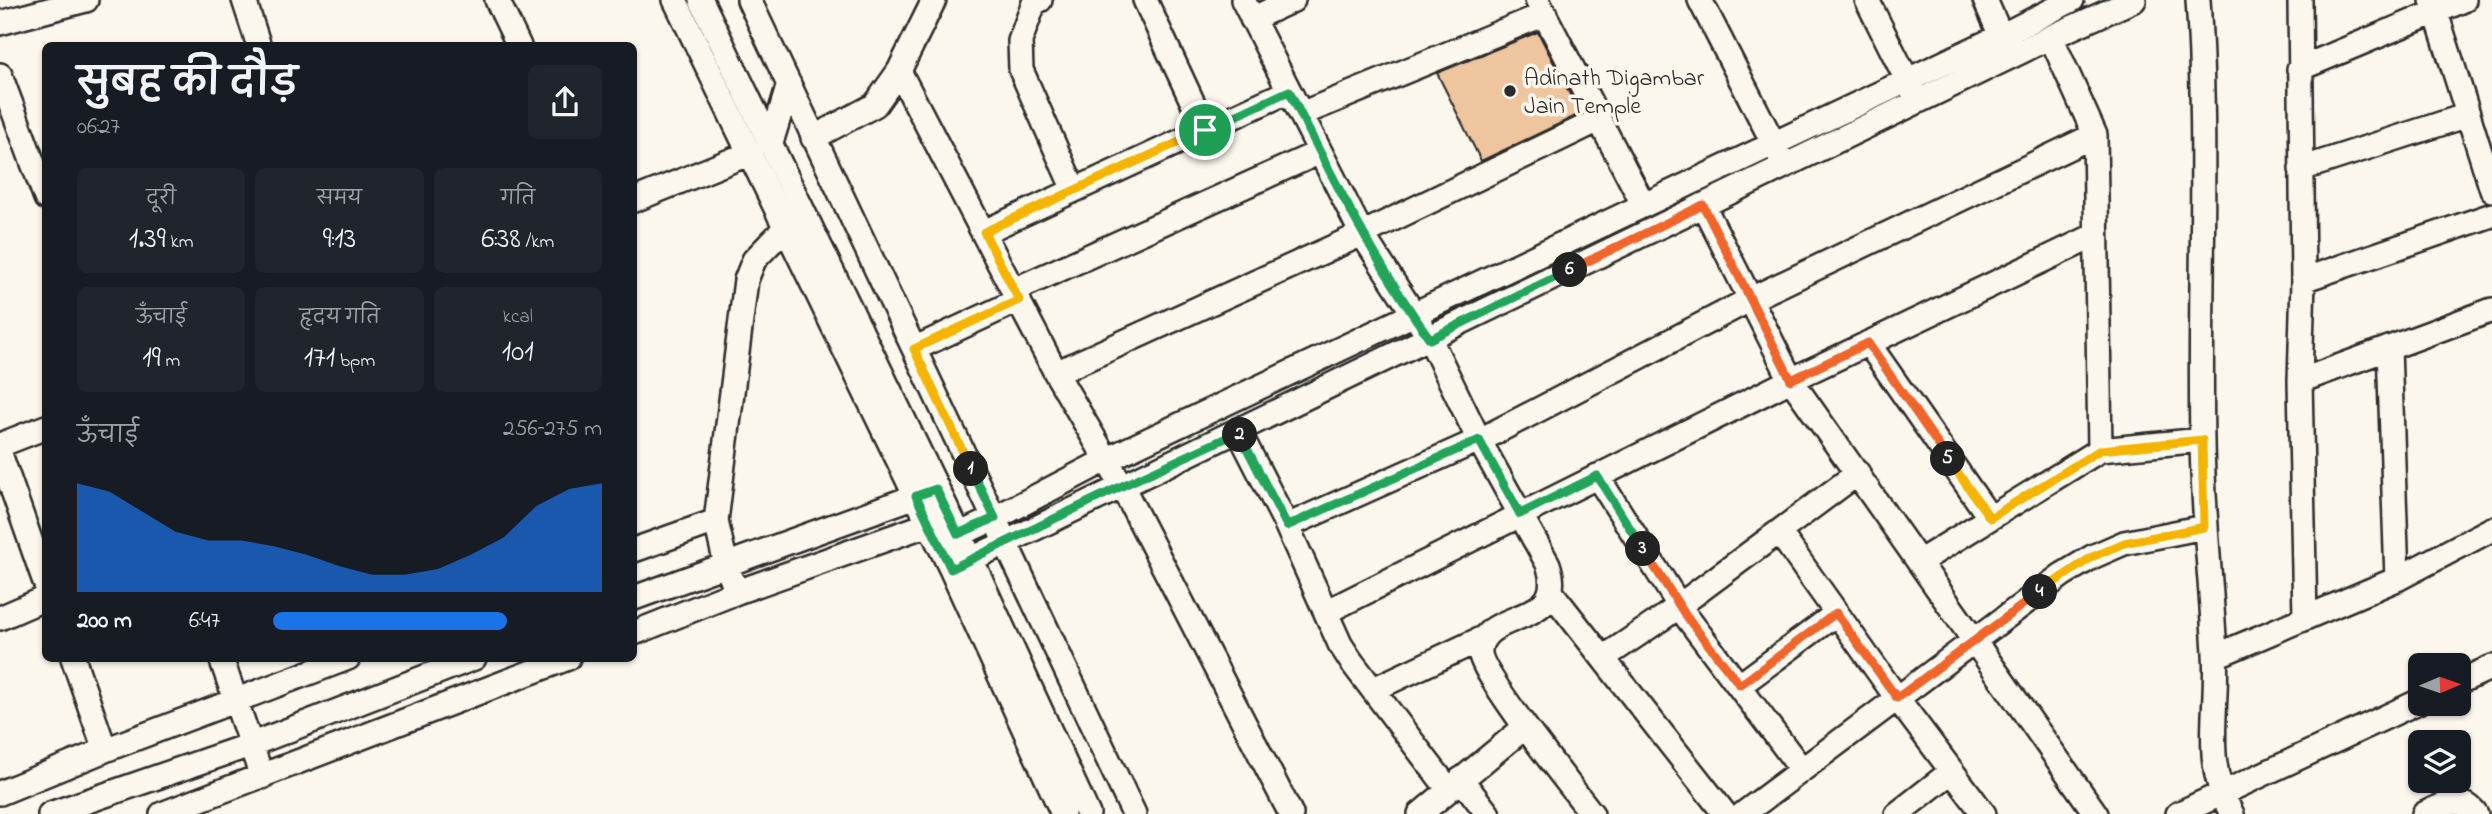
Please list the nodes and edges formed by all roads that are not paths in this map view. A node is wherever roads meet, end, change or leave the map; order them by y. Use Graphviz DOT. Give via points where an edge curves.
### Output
graph roads {
  1 [pos="86,0"];
  2 [pos="244,0"];
  3 [pos="497,0"];
  4 [pos="675,0"];
  5 [pos="701,0"];
  6 [pos="749,0"];
  7 [pos="933,0"];
  8 [pos="1040,0"];
  9 [pos="1145,0"];
  10 [pos="1293,0"];
  11 [pos="1700,0"];
  12 [pos="1867,0"];
  13 [pos="1986,0"];
  14 [pos="2072,0"];
  15 [pos="2134,0"];
  16 [pos="2198,0"];
  17 [pos="2300,0"];
  18 [pos="2464,0"];
  19 [pos="2434,6"];
  20 [pos="1541,7"];
  21 [pos="1247,10"];
  22 [pos="0,23"];
  23 [pos="2001,36"];
  24 [pos="2050,37"];
  25 [pos="258,42"];
  26 [pos="511,42"];
  27 [pos="2299,69"];
  28 [pos="900,71"];
  29 [pos="0,75"];
  30 [pos="1906,80"];
  31 [pos="1289,91"];
  32 [pos="793,92"];
  33 [pos="1918,101"];
  34 [pos="1301,114"];
  35 [pos="2468,115"];
  36 [pos="1599,120"];
  37 [pos="810,130"];
  38 [pos="1205,130"];
  39 [pos="2095,135"];
  40 [pos="1773,142"];
  41 [pos="760,148"];
  42 [pos="1320,152"];
  43 [pos="40,164"];
  44 [pos="1785,166"];
  45 [pos="2301,169"];
  46 [pos="1074,190"];
  47 [pos="2492,190"];
  48 [pos="637,199"];
  49 [pos="1643,204"];
  50 [pos="1703,205"];
  51 [pos="2492,215"];
  52 [pos="786,227"];
  53 [pos="984,232"];
  54 [pos="1362,234"];
  55 [pos="2096,235"];
  56 [pos="2303,280"];
  57 [pos="1017,295"];
  58 [pos="1751,299"];
  59 [pos="2492,310"];
  60 [pos="1412,315"];
  61 [pos="1430,339"];
  62 [pos="1868,343"];
  63 [pos="2389,348"];
  64 [pos="914,349"];
  65 [pos="1056,373"];
  66 [pos="1791,380"];
  67 [pos="2300,381"];
  68 [pos="42,429"];
  69 [pos="1239,432"];
  70 [pos="1479,440"];
  71 [pos="2202,440"];
  72 [pos="0,445"];
  73 [pos="2100,450"];
  74 [pos="0,454"];
  75 [pos="1106,460"];
  76 [pos="1858,473"];
  77 [pos="1597,476"];
  78 [pos="1122,486"];
  79 [pos="926,492"];
  80 [pos="1520,514"];
  81 [pos="995,518"];
  82 [pos="1990,518"];
  83 [pos="716,521"];
  84 [pos="1287,526"];
  85 [pos="2204,527"];
  86 [pos="2492,529"];
  87 [pos="944,530"];
  88 [pos="1779,532"];
  89 [pos="1006,543"];
  90 [pos="637,549"];
  91 [pos="1919,562"];
  92 [pos="726,565"];
  93 [pos="961,565"];
  94 [pos="42,573"];
  95 [pos="2397,579"];
  96 [pos="1551,592"];
  97 [pos="737,593"];
  98 [pos="637,597"];
  99 [pos="42,600"];
  100 [pos="1679,605"];
  101 [pos="1326,612"];
  102 [pos="1836,613"];
  103 [pos="0,618"];
  104 [pos="2305,618"];
  105 [pos="637,632"];
  106 [pos="1485,637"];
  107 [pos="1973,641"];
  108 [pos="2216,656"];
  109 [pos="1603,658"];
  110 [pos="74,662"];
  111 [pos="222,662"];
  112 [pos="337,662"];
  113 [pos="464,662"];
  114 [pos="558,662"];
  115 [pos="2492,667"];
  116 [pos="2471,677"];
  117 [pos="1740,685"];
  118 [pos="1374,690"];
  119 [pos="1897,698"];
  120 [pos="235,700"];
  121 [pos="2408,707"];
  122 [pos="1525,727"];
  123 [pos="250,745"];
  124 [pos="105,750"];
  125 [pos="1802,770"];
  126 [pos="1952,771"];
  127 [pos="262,777"];
  128 [pos="1455,784"];
  129 [pos="0,793"];
  130 [pos="2227,804"];
  131 [pos="205,807"];
  132 [pos="50,814"];
  133 [pos="162,814"];
  134 [pos="1063,814"];
  135 [pos="1088,814"];
  136 [pos="1134,814"];
  137 [pos="1291,814"];
  138 [pos="1420,814"];
  139 [pos="1488,814"];
  140 [pos="1592,814"];
  141 [pos="1725,814"];
  142 [pos="1743,814"];
  143 [pos="1896,814"];
  144 [pos="1984,814"];
  145 [pos="2096,814"];
  146 [pos="2178,814"];
  147 [pos="2424,814"];
  148 [pos="2476,814"];
  1 -- 22 [label="street"];
  2 -- 25 [label="street"];
  3 -- 26 [label="street"];
  4 -- 41 [label="street"];
  5 -- 41 [label="street"];
  6 -- 32 [label="street"];
  7 -- 28 [label="street"];
  8 -- 46 [label="street" via="1034,3 1020,41 1021,70"];
  9 -- 38 [label="street"];
  10 -- 21 [label="street"];
  11 -- 40 [label="street"];
  12 -- 30 [label="street"];
  13 -- 23 [label="street"];
  14 -- 23 [label="street"];
  15 -- 24 [label="street"];
  16 -- 71 [label="street" via="2204,208"];
  17 -- 27 [label="street"];
  18 -- 19 [label="street"];
  19 -- 27 [label="street"];
  19 -- 35 [label="street"];
  20 -- 34 [label="street"];
  20 -- 36 [label="street"];
  21 -- 31 [label="street"];
  23 -- 30 [label="street"];
  24 -- 33 [label="street"];
  24 -- 39 [label="street"];
  27 -- 45 [label="street"];
  28 -- 37 [label="street" via="875,105"];
  28 -- 53 [label="street"];
  29 -- 43 [label="street"];
  30 -- 33 [label="street"];
  30 -- 40 [label="street"];
  31 -- 34 [label="street"];
  31 -- 38 [label="street"];
  32 -- 37 [label="street"];
  32 -- 41 [label="street"];
  33 -- 44 [label="street"];
  34 -- 42 [label="street"];
  35 -- 45 [label="street"];
  35 -- 47 [label="street"];
  36 -- 49 [label="street"];
  36 -- 54 [label="street"];
  37 -- 64 [label="street"];
  38 -- 46 [label="street"];
  39 -- 55 [label="street"];
  39 -- 58 [label="street"];
  40 -- 44 [label="street"];
  40 -- 49 [label="street"];
  41 -- 48 [label="street"];
  41 -- 52 [label="street"];
  41 -- 79 [label="street"];
  42 -- 54 [label="street"];
  42 -- 57 [label="street"];
  44 -- 50 [label="street"];
  45 -- 56 [label="street"];
  46 -- 53 [label="street"];
  49 -- 60 [label="street"];
  50 -- 58 [label="street"];
  50 -- 61 [label="street"];
  51 -- 56 [label="street"];
  52 -- 79 [label="street"];
  52 -- 83 [label="street" via="754,260 746,280"];
  53 -- 57 [label="street"];
  54 -- 60 [label="street"];
  54 -- 65 [label="street"];
  55 -- 62 [label="street"];
  55 -- 73 [label="street"];
  56 -- 67 [label="street"];
  57 -- 64 [label="street"];
  57 -- 65 [label="street"];
  58 -- 66 [label="street"];
  58 -- 70 [label="street"];
  59 -- 63 [label="street"];
  60 -- 61 [label="street"];
  60 -- 75 [label="street"];
  61 -- 69 [label="street"];
  61 -- 70 [label="street"];
  62 -- 66 [label="street"];
  62 -- 82 [label="street"];
  63 -- 67 [label="street"];
  63 -- 95 [label="street"];
  64 -- 81 [label="street"];
  65 -- 75 [label="street"];
  66 -- 76 [label="street"];
  66 -- 77 [label="street"];
  67 -- 104 [label="street"];
  68 -- 72 [label="street"];
  69 -- 78 [label="street"];
  69 -- 84 [label="street"];
  70 -- 80 [label="street"];
  70 -- 84 [label="street"];
  71 -- 73 [label="street"];
  71 -- 85 [label="street"];
  73 -- 82 [label="street"];
  74 -- 94 [label="street"];
  75 -- 78 [label="street"];
  75 -- 81 [label="street"];
  76 -- 88 [label="street"];
  76 -- 91 [label="street"];
  77 -- 80 [label="street"];
  77 -- 100 [label="street"];
  78 -- 89 [label="street"];
  78 -- 137 [label="street"];
  79 -- 87 [label="street"];
  79 -- 92 [label="street"];
  80 -- 96 [label="street" via="1548,564"];
  80 -- 101 [label="street"];
  81 -- 87 [label="street"];
  81 -- 89 [label="street"];
  82 -- 91 [label="street"];
  83 -- 90 [label="street"];
  83 -- 92 [label="street"];
  84 -- 101 [label="street"];
  85 -- 107 [label="street" via="2124,543 2092,557"];
  85 -- 108 [label="street"];
  86 -- 95 [label="street"];
  87 -- 93 [label="street"];
  87 -- 97 [label="street"];
  88 -- 100 [label="street"];
  88 -- 102 [label="street"];
  89 -- 93 [label="street"];
  89 -- 136 [label="street"];
  91 -- 107 [label="street"];
  92 -- 97 [label="street"];
  92 -- 98 [label="street"];
  93 -- 134 [label="street"];
  93 -- 135 [label="street"];
  95 -- 104 [label="street"];
  96 -- 106 [label="street" via="1545,603"];
  96 -- 109 [label="street"];
  97 -- 105 [label="street"];
  99 -- 103 [label="street"];
  100 -- 109 [label="street"];
  100 -- 117 [label="street"];
  101 -- 118 [label="street" via="1351,661"];
  102 -- 117 [label="street"];
  102 -- 119 [label="street"];
  104 -- 108 [label="street"];
  106 -- 118 [label="street"];
  106 -- 122 [label="street" via="1480,650 1482,664"];
  107 -- 119 [label="street"];
  107 -- 145 [label="street"];
  108 -- 130 [label="street" via="2213,749"];
  109 -- 141 [label="street"];
  110 -- 124 [label="street"];
  111 -- 120 [label="street"];
  112 -- 120 [label="street"];
  113 -- 123 [label="street"];
  114 -- 127 [label="street"];
  115 -- 116 [label="street"];
  117 -- 125 [label="street"];
  118 -- 128 [label="street"];
  119 -- 125 [label="street"];
  119 -- 126 [label="street"];
  120 -- 123 [label="street"];
  120 -- 124 [label="street"];
  121 -- 130 [label="street"];
  122 -- 128 [label="street"];
  122 -- 140 [label="street"];
  123 -- 127 [label="street"];
  123 -- 132 [label="street"];
  124 -- 129 [label="street"];
  125 -- 142 [label="street"];
  126 -- 143 [label="street"];
  126 -- 144 [label="street"];
  127 -- 131 [label="street"];
  128 -- 138 [label="street"];
  128 -- 139 [label="street"];
  130 -- 146 [label="street"];
  131 -- 133 [label="street"];
  147 -- 148 [label="street" via="2451,802 2461,802"];
}
